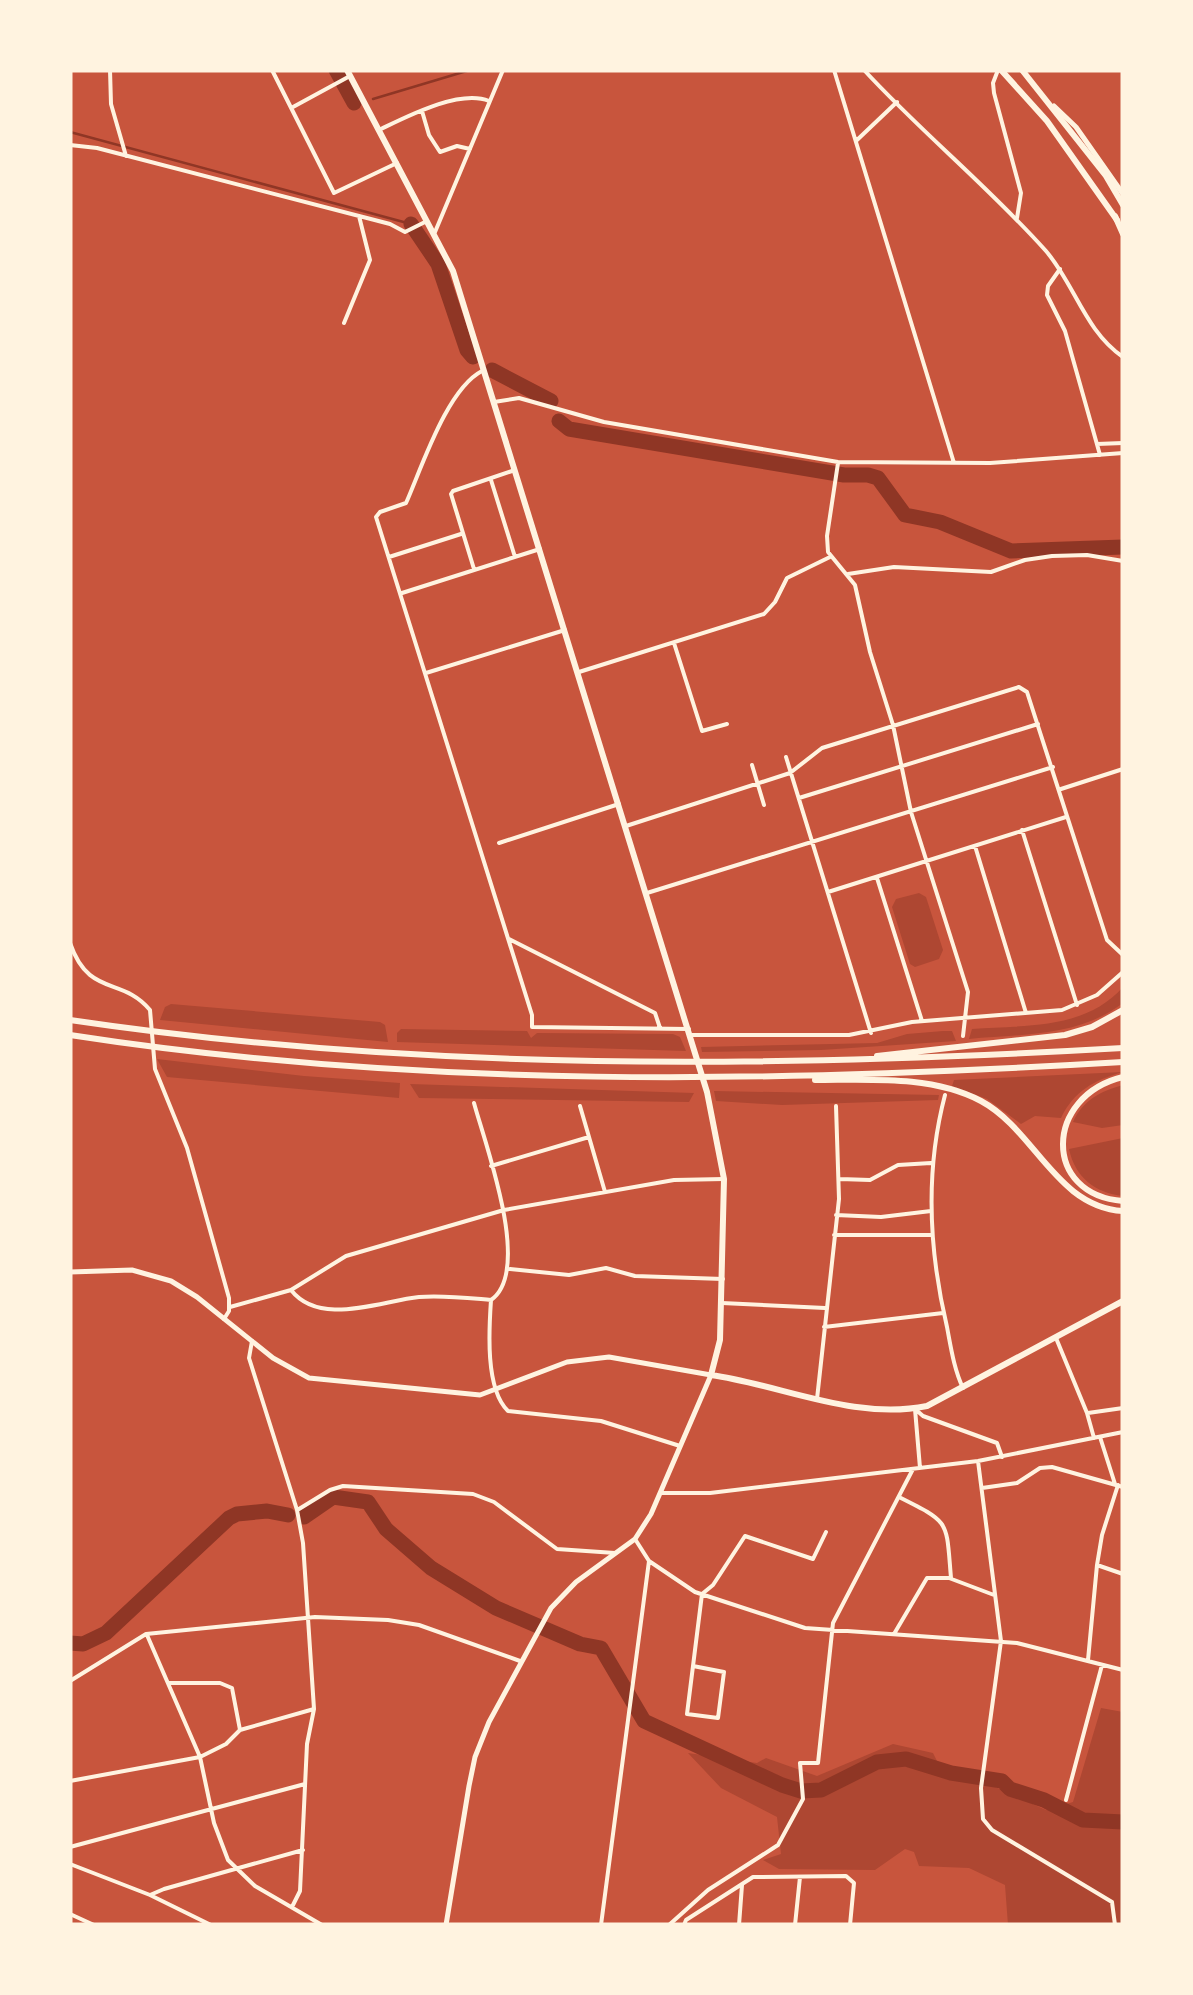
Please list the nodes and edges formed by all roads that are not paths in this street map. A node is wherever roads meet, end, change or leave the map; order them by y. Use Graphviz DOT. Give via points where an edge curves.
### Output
graph roads {
  1 [pos="110,70"];
  2 [pos="272,70"];
  3 [pos="502,70"];
  4 [pos="538,70"];
  5 [pos="555,70"];
  6 [pos="834,70"];
  7 [pos="864,70"];
  8 [pos="999,70"];
  9 [pos="1022,70"];
  10 [pos="346,77"];
  11 [pos="1048,100"];
  12 [pos="489,101"];
  13 [pos="897,102"];
  14 [pos="290,108"];
  15 [pos="422,110"];
  16 [pos="379,130"];
  17 [pos="857,140"];
  18 [pos="70,145"];
  19 [pos="470,149"];
  20 [pos="126,156"];
  21 [pos="397,163"];
  22 [pos="1123,194"];
  23 [pos="1123,205"];
  24 [pos="359,216"];
  25 [pos="1017,218"];
  26 [pos="427,220"];
  27 [pos="1123,232"];
  28 [pos="434,233"];
  29 [pos="1060,269"];
  30 [pos="344,324"];
  31 [pos="1123,357"];
  32 [pos="484,370"];
  33 [pos="494,402"];
  34 [pos="1123,443"];
  35 [pos="1098,444"];
  36 [pos="1123,453"];
  37 [pos="1100,455"];
  38 [pos="954,464"];
  39 [pos="837,465"];
  40 [pos="515,470"];
  41 [pos="490,479"];
  42 [pos="462,533"];
  43 [pos="540,549"];
  44 [pos="515,556"];
  45 [pos="830,556"];
  46 [pos="389,557"];
  47 [pos="1123,561"];
  48 [pos="474,570"];
  49 [pos="848,574"];
  50 [pos="400,594"];
  51 [pos="565,630"];
  52 [pos="674,642"];
  53 [pos="578,672"];
  54 [pos="426,674"];
  55 [pos="727,724"];
  56 [pos="1038,724"];
  57 [pos="893,725"];
  58 [pos="786,757"];
  59 [pos="752,764"];
  60 [pos="1054,766"];
  61 [pos="902,767"];
  62 [pos="1123,768"];
  63 [pos="790,773"];
  64 [pos="756,784"];
  65 [pos="1061,789"];
  66 [pos="798,798"];
  67 [pos="619,804"];
  68 [pos="764,804"];
  69 [pos="912,812"];
  70 [pos="1069,816"];
  71 [pos="626,826"];
  72 [pos="1022,830"];
  73 [pos="812,842"];
  74 [pos="499,843"];
  75 [pos="975,846"];
  76 [pos="926,860"];
  77 [pos="877,877"];
  78 [pos="828,892"];
  79 [pos="647,893"];
  80 [pos="509,939"];
  81 [pos="70,942"];
  82 [pos="1123,955"];
  83 [pos="1123,972"];
  84 [pos="1076,1005"];
  85 [pos="1123,1010"];
  86 [pos="1026,1014"];
  87 [pos="967,1019"];
  88 [pos="70,1020"];
  89 [pos="922,1021"];
  90 [pos="660,1028"];
  91 [pos="690,1032"];
  92 [pos="871,1033"];
  93 [pos="70,1035"];
  94 [pos="962,1036"];
  95 [pos="1123,1048"];
  96 [pos="1123,1062"];
  97 [pos="771,1063"];
  98 [pos="1123,1076"];
  99 [pos="703,1078"];
  100 [pos="714,1078"];
  101 [pos="945,1094"];
  102 [pos="474,1103"];
  103 [pos="580,1106"];
  104 [pos="836,1106"];
  105 [pos="588,1137"];
  106 [pos="933,1163"];
  107 [pos="491,1166"];
  108 [pos="724,1178"];
  109 [pos="840,1180"];
  110 [pos="605,1192"];
  111 [pos="1123,1201"];
  112 [pos="504,1210"];
  113 [pos="932,1211"];
  114 [pos="1123,1211"];
  115 [pos="836,1215"];
  116 [pos="931,1234"];
  117 [pos="834,1236"];
  118 [pos="508,1269"];
  119 [pos="70,1272"];
  120 [pos="722,1279"];
  121 [pos="291,1290"];
  122 [pos="491,1300"];
  123 [pos="1123,1302"];
  124 [pos="722,1303"];
  125 [pos="230,1307"];
  126 [pos="826,1308"];
  127 [pos="943,1313"];
  128 [pos="224,1319"];
  129 [pos="824,1326"];
  130 [pos="1056,1338"];
  131 [pos="252,1341"];
  132 [pos="711,1375"];
  133 [pos="963,1388"];
  134 [pos="497,1390"];
  135 [pos="817,1399"];
  136 [pos="1123,1408"];
  137 [pos="915,1409"];
  138 [pos="1087,1413"];
  139 [pos="1123,1432"];
  140 [pos="1097,1438"];
  141 [pos="680,1446"];
  142 [pos="1002,1457"];
  143 [pos="978,1461"];
  144 [pos="920,1468"];
  145 [pos="912,1469"];
  146 [pos="1119,1485"];
  147 [pos="982,1488"];
  148 [pos="661,1493"];
  149 [pos="898,1496"];
  150 [pos="297,1510"];
  151 [pos="826,1532"];
  152 [pos="635,1538"];
  153 [pos="616,1553"];
  154 [pos="649,1561"];
  155 [pos="1097,1565"];
  156 [pos="1123,1574"];
  157 [pos="951,1578"];
  158 [pos="702,1594"];
  159 [pos="996,1595"];
  160 [pos="309,1618"];
  161 [pos="832,1628"];
  162 [pos="146,1634"];
  163 [pos="894,1634"];
  164 [pos="1001,1641"];
  165 [pos="1088,1660"];
  166 [pos="520,1661"];
  167 [pos="1102,1664"];
  168 [pos="693,1666"];
  169 [pos="1123,1670"];
  170 [pos="70,1679"];
  171 [pos="168,1683"];
  172 [pos="314,1708"];
  173 [pos="240,1730"];
  174 [pos="200,1757"];
  175 [pos="70,1780"];
  176 [pos="305,1784"];
  177 [pos="1066,1800"];
  178 [pos="211,1810"];
  179 [pos="70,1847"];
  180 [pos="303,1850"];
  181 [pos="70,1864"];
  182 [pos="235,1868"];
  183 [pos="800,1877"];
  184 [pos="742,1885"];
  185 [pos="150,1896"];
  186 [pos="292,1908"];
  187 [pos="70,1914"];
  188 [pos="94,1925"];
  189 [pos="211,1925"];
  190 [pos="322,1925"];
  191 [pos="446,1925"];
  192 [pos="601,1925"];
  193 [pos="669,1925"];
  194 [pos="684,1925"];
  195 [pos="739,1925"];
  196 [pos="796,1925"];
  197 [pos="850,1925"];
  198 [pos="1114,1925"];
  1 -- 20 [label="street"];
  2 -- 14 [label="street"];
  3 -- 12 [label="street"];
  4 -- 5 [label="street"];
  6 -- 17 [label="street"];
  7 -- 13 [label="street"];
  8 -- 25 [label="street" via="994,93 1022,193"];
  8 -- 27 [label="highway" via="1047,121"];
  9 -- 11 [label="highway"];
  10 -- 14 [label="street"];
  10 -- 16 [label="highway"];
  11 -- 22 [label="main road"];
  11 -- 23 [label="highway"];
  12 -- 15 [label="street" via="473,97"];
  12 -- 19 [label="street"];
  13 -- 17 [label="street"];
  13 -- 25 [label="street"];
  14 -- 21 [label="street" via="334,192"];
  15 -- 16 [label="street"];
  15 -- 19 [label="street" via="440,152"];
  16 -- 21 [label="highway"];
  17 -- 38 [label="street"];
  18 -- 20 [label="street"];
  19 -- 28 [label="street"];
  20 -- 24 [label="street"];
  21 -- 26 [label="highway"];
  24 -- 26 [label="street" via="405,232"];
  24 -- 30 [label="street" via="370,260"];
  25 -- 29 [label="street"];
  26 -- 28 [label="highway"];
  28 -- 32 [label="highway"];
  29 -- 31 [label="street" via="1093,328"];
  29 -- 35 [label="street" via="1047,295 1066,331"];
  32 -- 33 [label="highway"];
  32 -- 46 [label="street" via="454,401 406,503 376,517"];
  33 -- 39 [label="street" via="519,398 604,422"];
  33 -- 40 [label="highway"];
  34 -- 35 [label="street"];
  35 -- 37 [label="street"];
  36 -- 37 [label="street"];
  37 -- 38 [label="street"];
  38 -- 39 [label="street"];
  39 -- 45 [label="street"];
  40 -- 41 [label="street"];
  40 -- 43 [label="highway"];
  41 -- 42 [label="street" via="453,490"];
  41 -- 44 [label="street"];
  42 -- 46 [label="street"];
  42 -- 48 [label="street"];
  43 -- 44 [label="street"];
  43 -- 51 [label="highway"];
  44 -- 48 [label="street"];
  45 -- 49 [label="street"];
  45 -- 52 [label="street" via="787,578 764,614"];
  46 -- 50 [label="street"];
  47 -- 49 [label="street" via="1066,556 991,572 894,567"];
  48 -- 50 [label="street"];
  49 -- 57 [label="street"];
  50 -- 54 [label="street"];
  51 -- 53 [label="highway"];
  51 -- 54 [label="street"];
  52 -- 53 [label="street"];
  52 -- 55 [label="street" via="702,731"];
  53 -- 67 [label="highway"];
  54 -- 80 [label="street"];
  56 -- 57 [label="street" via="1028,692 1019,686"];
  56 -- 60 [label="street"];
  56 -- 61 [label="street"];
  57 -- 61 [label="street"];
  57 -- 63 [label="street" via="822,748"];
  58 -- 63 [label="street"];
  59 -- 64 [label="street"];
  60 -- 65 [label="street"];
  60 -- 69 [label="street"];
  61 -- 66 [label="street"];
  61 -- 69 [label="street"];
  62 -- 65 [label="street"];
  63 -- 64 [label="street"];
  63 -- 66 [label="street"];
  64 -- 68 [label="street"];
  64 -- 71 [label="street"];
  65 -- 70 [label="street"];
  66 -- 73 [label="street"];
  67 -- 71 [label="highway"];
  67 -- 74 [label="street"];
  69 -- 73 [label="street"];
  69 -- 76 [label="street"];
  70 -- 72 [label="street"];
  70 -- 82 [label="street" via="1108,940"];
  71 -- 79 [label="highway"];
  72 -- 75 [label="street"];
  72 -- 84 [label="street"];
  73 -- 78 [label="street"];
  73 -- 79 [label="street"];
  75 -- 76 [label="street"];
  75 -- 86 [label="street"];
  76 -- 77 [label="street"];
  76 -- 87 [label="street" via="968,992"];
  77 -- 78 [label="street"];
  77 -- 89 [label="street"];
  78 -- 92 [label="street"];
  79 -- 91 [label="highway"];
  80 -- 90 [label="street" via="654,1013"];
  80 -- 90 [label="street" via="532,1027"];
  81 -- 125 [label="street" via="86,973 150,1010 154,1069 187,1148"];
  83 -- 84 [label="street"];
  84 -- 86 [label="street"];
  85 -- 97 [label="highway" via="1049,1038"];
  86 -- 87 [label="street"];
  87 -- 89 [label="street"];
  87 -- 94 [label="street"];
  88 -- 97 [label="highway" via="452,1058"];
  89 -- 92 [label="street"];
  90 -- 91 [label="street"];
  91 -- 92 [label="street"];
  91 -- 99 [label="highway"];
  93 -- 99 [label="highway" via="456,1072"];
  95 -- 97 [label="highway"];
  96 -- 100 [label="highway"];
  98 -- 111 [label="highway" via="1079,1100 1063,1144 1084,1187"];
  99 -- 100 [label="highway"];
  99 -- 108 [label="highway"];
  100 -- 114 [label="highway" via="902,1082 957,1092 1007,1119 1082,1200"];
  101 -- 106 [label="street"];
  102 -- 107 [label="street"];
  103 -- 105 [label="street"];
  104 -- 109 [label="street"];
  105 -- 107 [label="street"];
  105 -- 110 [label="street"];
  106 -- 109 [label="street" via="898,1165 870,1180"];
  106 -- 113 [label="street"];
  107 -- 112 [label="street"];
  108 -- 110 [label="street"];
  108 -- 120 [label="highway"];
  109 -- 115 [label="street"];
  110 -- 112 [label="street"];
  112 -- 118 [label="street"];
  112 -- 121 [label="street" via="346,1256"];
  113 -- 115 [label="street"];
  113 -- 116 [label="street"];
  115 -- 117 [label="street"];
  116 -- 117 [label="street"];
  116 -- 127 [label="street"];
  117 -- 126 [label="street"];
  118 -- 120 [label="street" via="569,1275 606,1268 635,1276"];
  118 -- 122 [label="street" via="500,1294"];
  119 -- 128 [label="main road" via="132,1270 160,1277"];
  120 -- 124 [label="highway"];
  121 -- 122 [label="street" via="315,1307 383,1306 415,1297"];
  121 -- 125 [label="street"];
  122 -- 134 [label="street" via="488,1332"];
  123 -- 130 [label="highway"];
  124 -- 126 [label="street"];
  124 -- 132 [label="highway"];
  125 -- 128 [label="street"];
  126 -- 129 [label="street"];
  127 -- 129 [label="street"];
  127 -- 133 [label="street"];
  128 -- 131 [label="main road"];
  129 -- 135 [label="street"];
  130 -- 133 [label="highway"];
  130 -- 138 [label="street"];
  131 -- 134 [label="main road" via="309,1378 462,1395"];
  131 -- 150 [label="street" via="248,1358"];
  132 -- 134 [label="main road" via="592,1357"];
  132 -- 135 [label="highway"];
  132 -- 141 [label="main road"];
  133 -- 137 [label="highway"];
  134 -- 141 [label="street" via="508,1411 601,1422"];
  135 -- 137 [label="highway"];
  136 -- 138 [label="street"];
  137 -- 142 [label="street" via="996,1443"];
  137 -- 144 [label="street"];
  138 -- 140 [label="street"];
  139 -- 140 [label="street"];
  140 -- 142 [label="street"];
  140 -- 146 [label="street"];
  141 -- 148 [label="main road"];
  142 -- 143 [label="street"];
  143 -- 144 [label="street"];
  143 -- 147 [label="street"];
  144 -- 145 [label="street"];
  145 -- 148 [label="street"];
  145 -- 149 [label="street"];
  146 -- 147 [label="street" via="1052,1467"];
  146 -- 155 [label="street"];
  147 -- 159 [label="street"];
  148 -- 152 [label="main road"];
  149 -- 157 [label="street" via="941,1519"];
  149 -- 161 [label="street"];
  150 -- 153 [label="street" via="342,1486 474,1494 557,1549"];
  150 -- 160 [label="street"];
  151 -- 158 [label="street" via="813,1559 745,1536"];
  152 -- 153 [label="main road"];
  152 -- 154 [label="street"];
  153 -- 166 [label="main road" via="576,1582"];
  154 -- 158 [label="street"];
  154 -- 192 [label="street"];
  155 -- 156 [label="street"];
  155 -- 165 [label="street"];
  157 -- 159 [label="street"];
  157 -- 163 [label="street" via="923,1582"];
  158 -- 161 [label="street" via="790,1624"];
  158 -- 168 [label="street"];
  159 -- 164 [label="street"];
  160 -- 162 [label="street"];
  160 -- 166 [label="street" via="419,1625"];
  160 -- 172 [label="street"];
  161 -- 163 [label="street"];
  161 -- 193 [label="street" via="818,1763 800,1763 802,1798 778,1845 708,1890"];
  162 -- 170 [label="street"];
  162 -- 171 [label="street"];
  163 -- 164 [label="street"];
  164 -- 165 [label="street"];
  164 -- 198 [label="street" via="981,1788 985,1824 1112,1902"];
  165 -- 167 [label="street"];
  166 -- 191 [label="main road" via="475,1757"];
  167 -- 169 [label="street"];
  167 -- 177 [label="street"];
  168 -- 168 [label="street" via="687,1714 718,1718 724,1672"];
  171 -- 173 [label="street" via="232,1688"];
  171 -- 174 [label="street"];
  172 -- 173 [label="street"];
  172 -- 176 [label="street"];
  173 -- 174 [label="street"];
  174 -- 175 [label="street"];
  174 -- 178 [label="street"];
  176 -- 178 [label="street"];
  176 -- 180 [label="street"];
  178 -- 179 [label="street"];
  178 -- 182 [label="street"];
  180 -- 182 [label="street"];
  180 -- 186 [label="street"];
  181 -- 185 [label="street"];
  182 -- 185 [label="street"];
  182 -- 186 [label="street"];
  183 -- 184 [label="street" via="759,1875"];
  183 -- 196 [label="street"];
  183 -- 197 [label="street" via="846,1876 854,1884"];
  184 -- 194 [label="street"];
  184 -- 195 [label="street"];
  185 -- 189 [label="street"];
  186 -- 190 [label="street"];
  187 -- 188 [label="street"];
}
